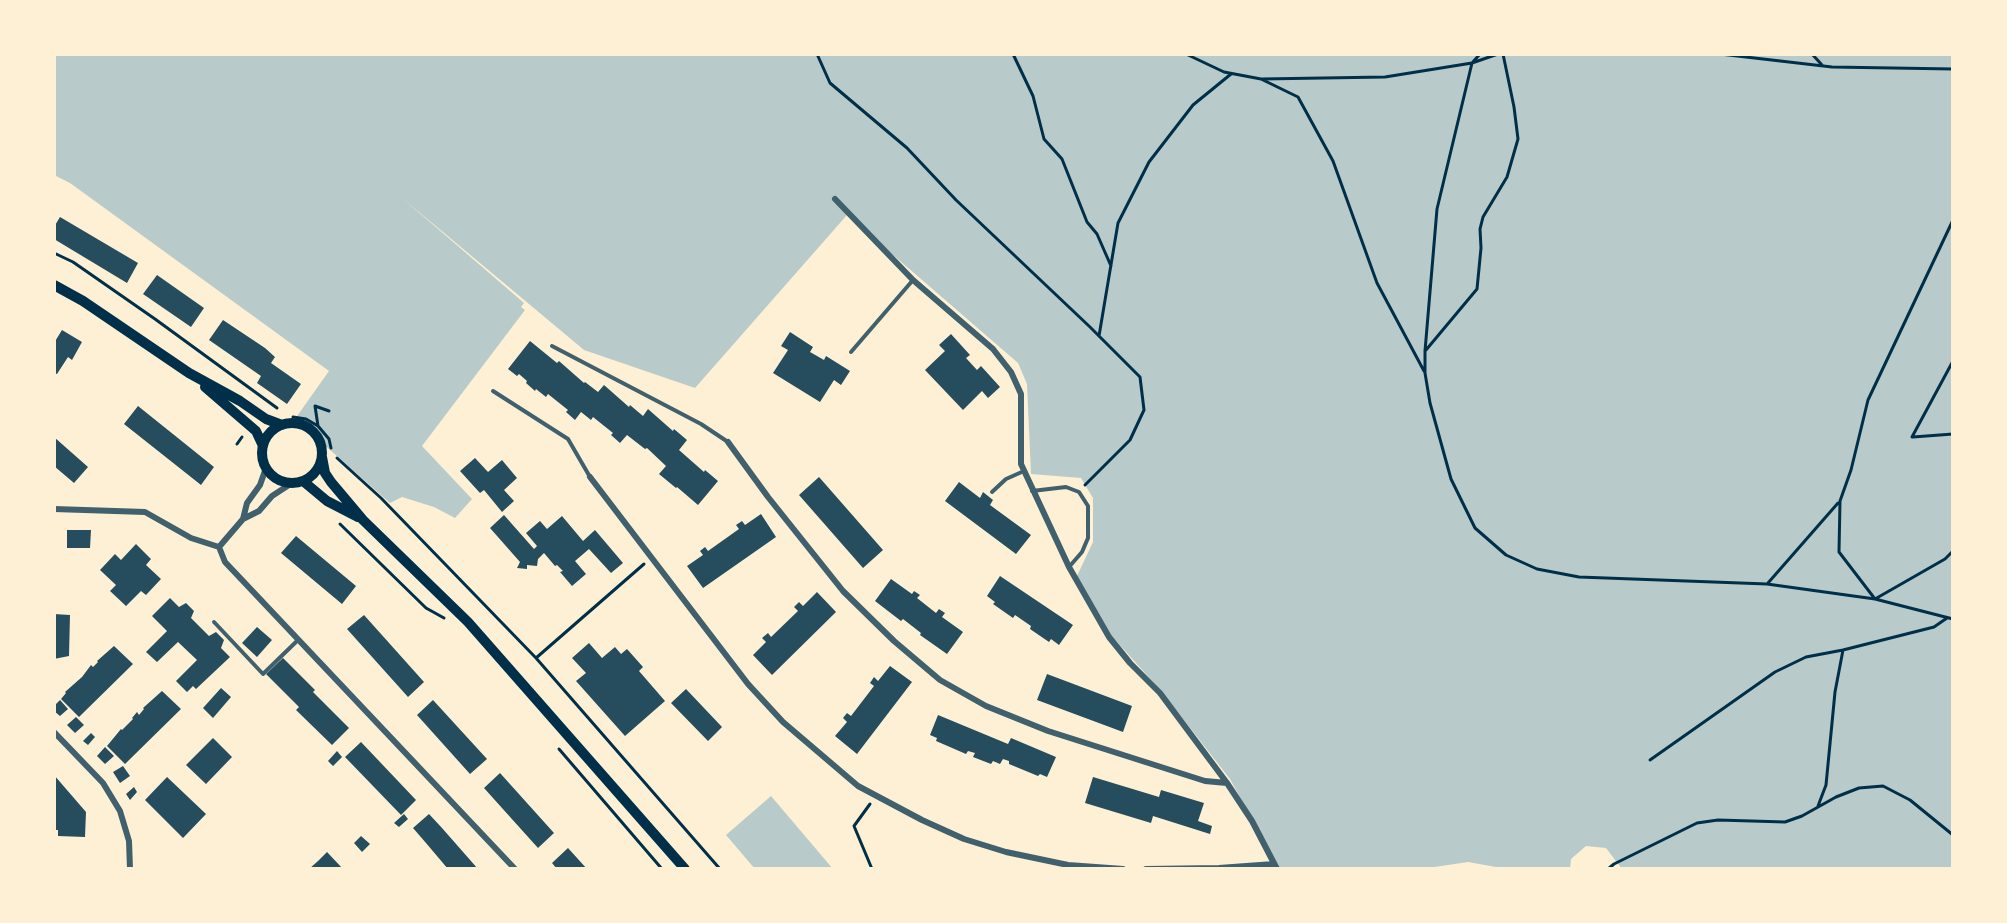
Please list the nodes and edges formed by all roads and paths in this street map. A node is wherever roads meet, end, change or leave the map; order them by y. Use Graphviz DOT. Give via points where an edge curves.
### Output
graph roads {
  1 [pos="817,54"];
  2 [pos="1013,54"];
  3 [pos="1186,54"];
  4 [pos="1480,54"];
  5 [pos="1498,54"];
  6 [pos="1503,54"];
  7 [pos="1720,54"];
  8 [pos="1812,54"];
  9 [pos="1472,63"];
  10 [pos="1822,65"];
  11 [pos="1953,69"];
  12 [pos="1231,74"];
  13 [pos="1261,80"];
  14 [pos="835,199"];
  15 [pos="1953,220"];
  16 [pos="1111,268"];
  17 [pos="913,280"];
  18 [pos="54,285"];
  19 [pos="1099,336"];
  20 [pos="552,346"];
  21 [pos="851,351"];
  22 [pos="1425,351"];
  23 [pos="1953,361"];
  24 [pos="189,373"];
  25 [pos="1425,373"];
  26 [pos="493,391"];
  27 [pos="329,411"];
  28 [pos="282,425"];
  29 [pos="318,426"];
  30 [pos="1953,434"];
  31 [pos="728,442"];
  32 [pos="263,446"];
  33 [pos="322,457"];
  34 [pos="266,468"];
  35 [pos="1024,471"];
  36 [pos="590,477"];
  37 [pos="298,482"];
  38 [pos="1032,490"];
  39 [pos="992,492"];
  40 [pos="1079,492"];
  41 [pos="1840,501"];
  42 [pos="54,509"];
  43 [pos="243,519"];
  44 [pos="363,520"];
  45 [pos="338,522"];
  46 [pos="219,547"];
  47 [pos="1953,551"];
  48 [pos="652,557"];
  49 [pos="1070,567"];
  50 [pos="1767,584"];
  51 [pos="1875,599"];
  52 [pos="1947,618"];
  53 [pos="1953,619"];
  54 [pos="214,622"];
  55 [pos="452,623"];
  56 [pos="299,639"];
  57 [pos="1843,650"];
  58 [pos="536,658"];
  59 [pos="54,732"];
  60 [pos="553,741"];
  61 [pos="1650,760"];
  62 [pos="1227,783"];
  63 [pos="875,797"];
  64 [pos="1818,807"];
  65 [pos="1953,835"];
  66 [pos="1275,867"];
  67 [pos="130,869"];
  68 [pos="515,869"];
  69 [pos="662,869"];
  70 [pos="685,869"];
  71 [pos="872,869"];
  72 [pos="1123,869"];
  73 [pos="1146,869"];
  74 [pos="1608,869"];
  1 -- 19 [label="path" via="830,83 908,148 956,200"];
  2 -- 16 [label="path" via="1033,96 1044,139 1062,159 1087,222 1097,234"];
  3 -- 12 [label="path"];
  4 -- 9 [label="path"];
  5 -- 9 [label="path"];
  6 -- 22 [label="path" via="1518,139 1507,177 1483,218 1477,289"];
  7 -- 10 [label="path"];
  8 -- 10 [label="path"];
  9 -- 13 [label="path" via="1384,77"];
  9 -- 22 [label="path" via="1437,209"];
  10 -- 11 [label="path"];
  12 -- 13 [label="path"];
  12 -- 16 [label="path" via="1193,105 1149,162 1118,223"];
  13 -- 25 [label="path" via="1298,97 1333,160 1377,283"];
  14 -- 17 [label="street"];
  15 -- 41 [label="path" via="1868,400"];
  16 -- 19 [label="path"];
  17 -- 21 [label="lane"];
  17 -- 35 [label="street" via="993,349 1011,372 1021,394"];
  18 -- 24 [label="main road"];
  19 -- 40 [label="path" via="1140,377 1144,410 1130,440"];
  20 -- 31 [label="lane"];
  22 -- 25 [label="path"];
  23 -- 30 [label="path" via="1912,437"];
  24 -- 28 [label="main road" via="266,420"];
  24 -- 32 [label="main road" via="256,431"];
  25 -- 50 [label="path" via="1451,479 1475,528 1506,555 1537,569 1579,578"];
  26 -- 36 [label="lane" via="568,439"];
  27 -- 29 [label="path" via="315,406"];
  28 -- 32 [label="main road" via="267,436"];
  28 -- 33 [label="main road" via="301,424 310,429 317,436"];
  31 -- 62 [label="street" via="843,591 940,680 986,706 1048,731 1206,781"];
  32 -- 34 [label="main road"];
  33 -- 37 [label="main road" via="312,475"];
  33 -- 44 [label="main road" via="325,473"];
  34 -- 37 [label="main road" via="282,481"];
  34 -- 43 [label="street"];
  35 -- 38 [label="street"];
  35 -- 39 [label="lane" via="1006,479"];
  36 -- 48 [label="street"];
  37 -- 43 [label="street"];
  37 -- 44 [label="main road"];
  38 -- 40 [label="lane" via="1066,487"];
  38 -- 49 [label="street"];
  40 -- 49 [label="lane" via="1088,506 1088,538"];
  41 -- 50 [label="path"];
  41 -- 51 [label="path" via="1839,552"];
  42 -- 46 [label="street" via="145,512 191,538"];
  43 -- 46 [label="street"];
  44 -- 70 [label="main road" via="468,622"];
  45 -- 55 [label="path" via="426,608"];
  46 -- 56 [label="street" via="225,562"];
  47 -- 51 [label="path"];
  48 -- 58 [label="path"];
  48 -- 63 [label="street" via="748,684 783,722"];
  49 -- 62 [label="street" via="1109,637 1160,693"];
  50 -- 51 [label="path"];
  51 -- 52 [label="path"];
  52 -- 53 [label="path"];
  52 -- 57 [label="path" via="1934,627"];
  54 -- 56 [label="lane" via="263,674"];
  56 -- 68 [label="street"];
  57 -- 61 [label="path" via="1806,657 1774,672"];
  57 -- 64 [label="path" via="1826,785"];
  59 -- 67 [label="street" via="103,783 120,811 129,841"];
  60 -- 69 [label="path"];
  62 -- 66 [label="street"];
  63 -- 71 [label="path" via="854,826"];
  63 -- 72 [label="street" via="964,839 1006,852 1068,865"];
  64 -- 65 [label="path" via="1859,788 1883,786 1910,800"];
  64 -- 74 [label="path" via="1785,822 1697,823"];
  66 -- 73 [label="street"];
}
